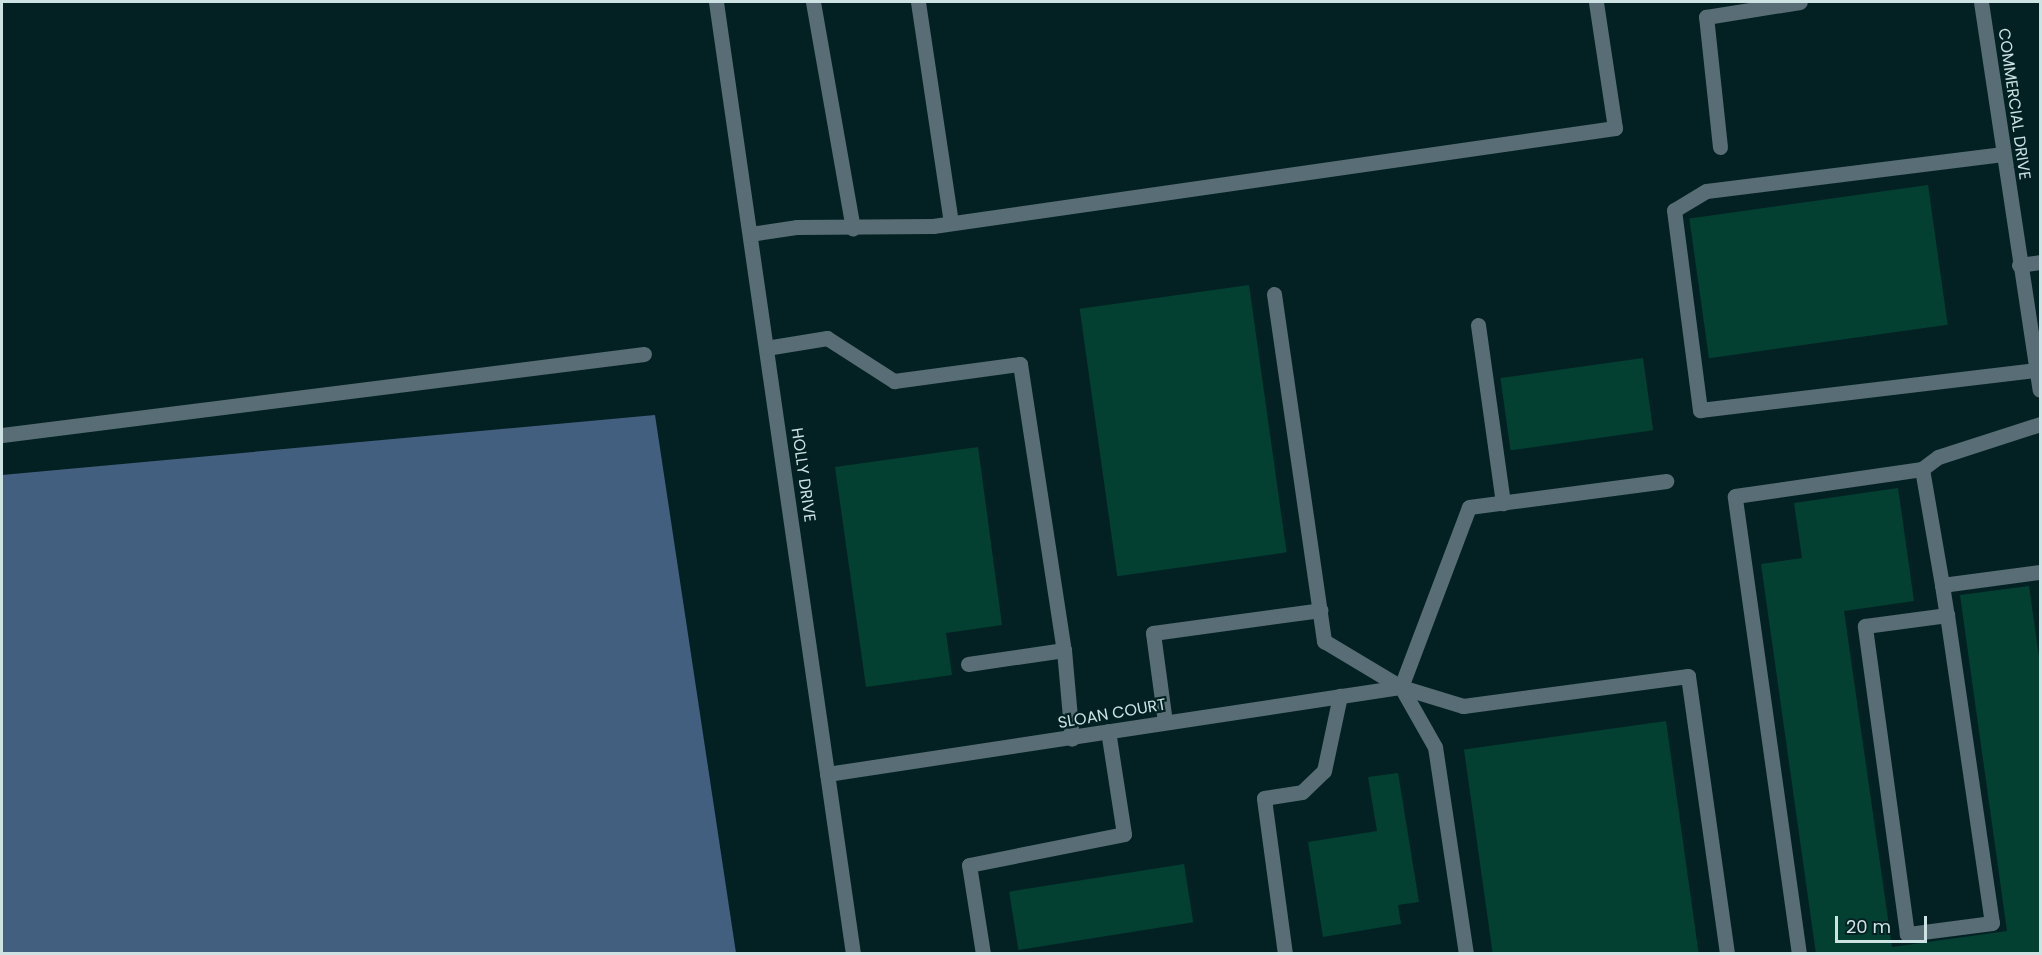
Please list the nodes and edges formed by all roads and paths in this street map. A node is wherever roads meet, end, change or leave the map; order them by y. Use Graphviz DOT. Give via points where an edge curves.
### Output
graph roads {
  1 [pos="716,2"];
  2 [pos="813,2"];
  3 [pos="918,2"];
  4 [pos="1596,2"];
  5 [pos="1800,2"];
  6 [pos="1982,2"];
  7 [pos="1720,147"];
  8 [pos="2003,154"];
  9 [pos="951,223"];
  10 [pos="853,229"];
  11 [pos="750,234"];
  12 [pos="2040,262"];
  13 [pos="2019,265"];
  14 [pos="1274,294"];
  15 [pos="1478,325"];
  16 [pos="766,348"];
  17 [pos="644,354"];
  18 [pos="2036,370"];
  19 [pos="2040,390"];
  20 [pos="2040,424"];
  21 [pos="2,435"];
  22 [pos="1922,469"];
  23 [pos="1666,481"];
  24 [pos="1503,503"];
  25 [pos="2040,572"];
  26 [pos="1942,585"];
  27 [pos="1320,610"];
  28 [pos="1947,615"];
  29 [pos="1064,650"];
  30 [pos="968,664"];
  31 [pos="1401,687"];
  32 [pos="1340,696"];
  33 [pos="1165,722"];
  34 [pos="1108,731"];
  35 [pos="1072,739"];
  36 [pos="828,774"];
  37 [pos="853,954"];
  38 [pos="982,954"];
  39 [pos="1286,954"];
  40 [pos="1466,954"];
  41 [pos="1727,954"];
  42 [pos="1799,954"];
  1 -- 11 [label="street, HOLLY DRIVE"];
  2 -- 10 [label="street"];
  3 -- 9 [label="street"];
  4 -- 9 [label="street" via="1615,128"];
  5 -- 7 [label="street" via="1706,17"];
  6 -- 8 [label="street, COMMERCIAL DRIVE"];
  8 -- 13 [label="street, COMMERCIAL DRIVE"];
  8 -- 18 [label="street" via="1706,191 1674,210 1700,410"];
  9 -- 10 [label="street"];
  10 -- 11 [label="street" via="797,227"];
  11 -- 16 [label="street, HOLLY DRIVE"];
  12 -- 13 [label="street"];
  13 -- 18 [label="street, COMMERCIAL DRIVE"];
  14 -- 27 [label="street"];
  15 -- 24 [label="street"];
  16 -- 29 [label="street" via="826,339 894,381 1020,364"];
  16 -- 36 [label="street, HOLLY DRIVE"];
  17 -- 21 [label="street"];
  18 -- 19 [label="street, COMMERCIAL DRIVE"];
  20 -- 22 [label="street" via="1938,457"];
  22 -- 26 [label="street"];
  22 -- 42 [label="street" via="1735,496"];
  23 -- 24 [label="street"];
  24 -- 31 [label="street" via="1469,507"];
  25 -- 26 [label="street"];
  26 -- 28 [label="street"];
  27 -- 31 [label="street" via="1324,641"];
  27 -- 33 [label="street" via="1153,633"];
  28 -- 28 [label="street" via="1864,626 1907,934 1992,923"];
  29 -- 30 [label="street"];
  29 -- 35 [label="street"];
  31 -- 32 [label="street, SLOAN COURT"];
  31 -- 40 [label="street" via="1435,747"];
  31 -- 41 [label="street" via="1464,706 1688,676"];
  32 -- 33 [label="street, SLOAN COURT"];
  32 -- 39 [label="street" via="1324,771 1302,792 1264,798"];
  33 -- 34 [label="street, SLOAN COURT"];
  34 -- 35 [label="street, SLOAN COURT"];
  34 -- 38 [label="street" via="1124,834 969,865"];
  35 -- 36 [label="street, SLOAN COURT"];
  36 -- 37 [label="street, HOLLY DRIVE"];
}
